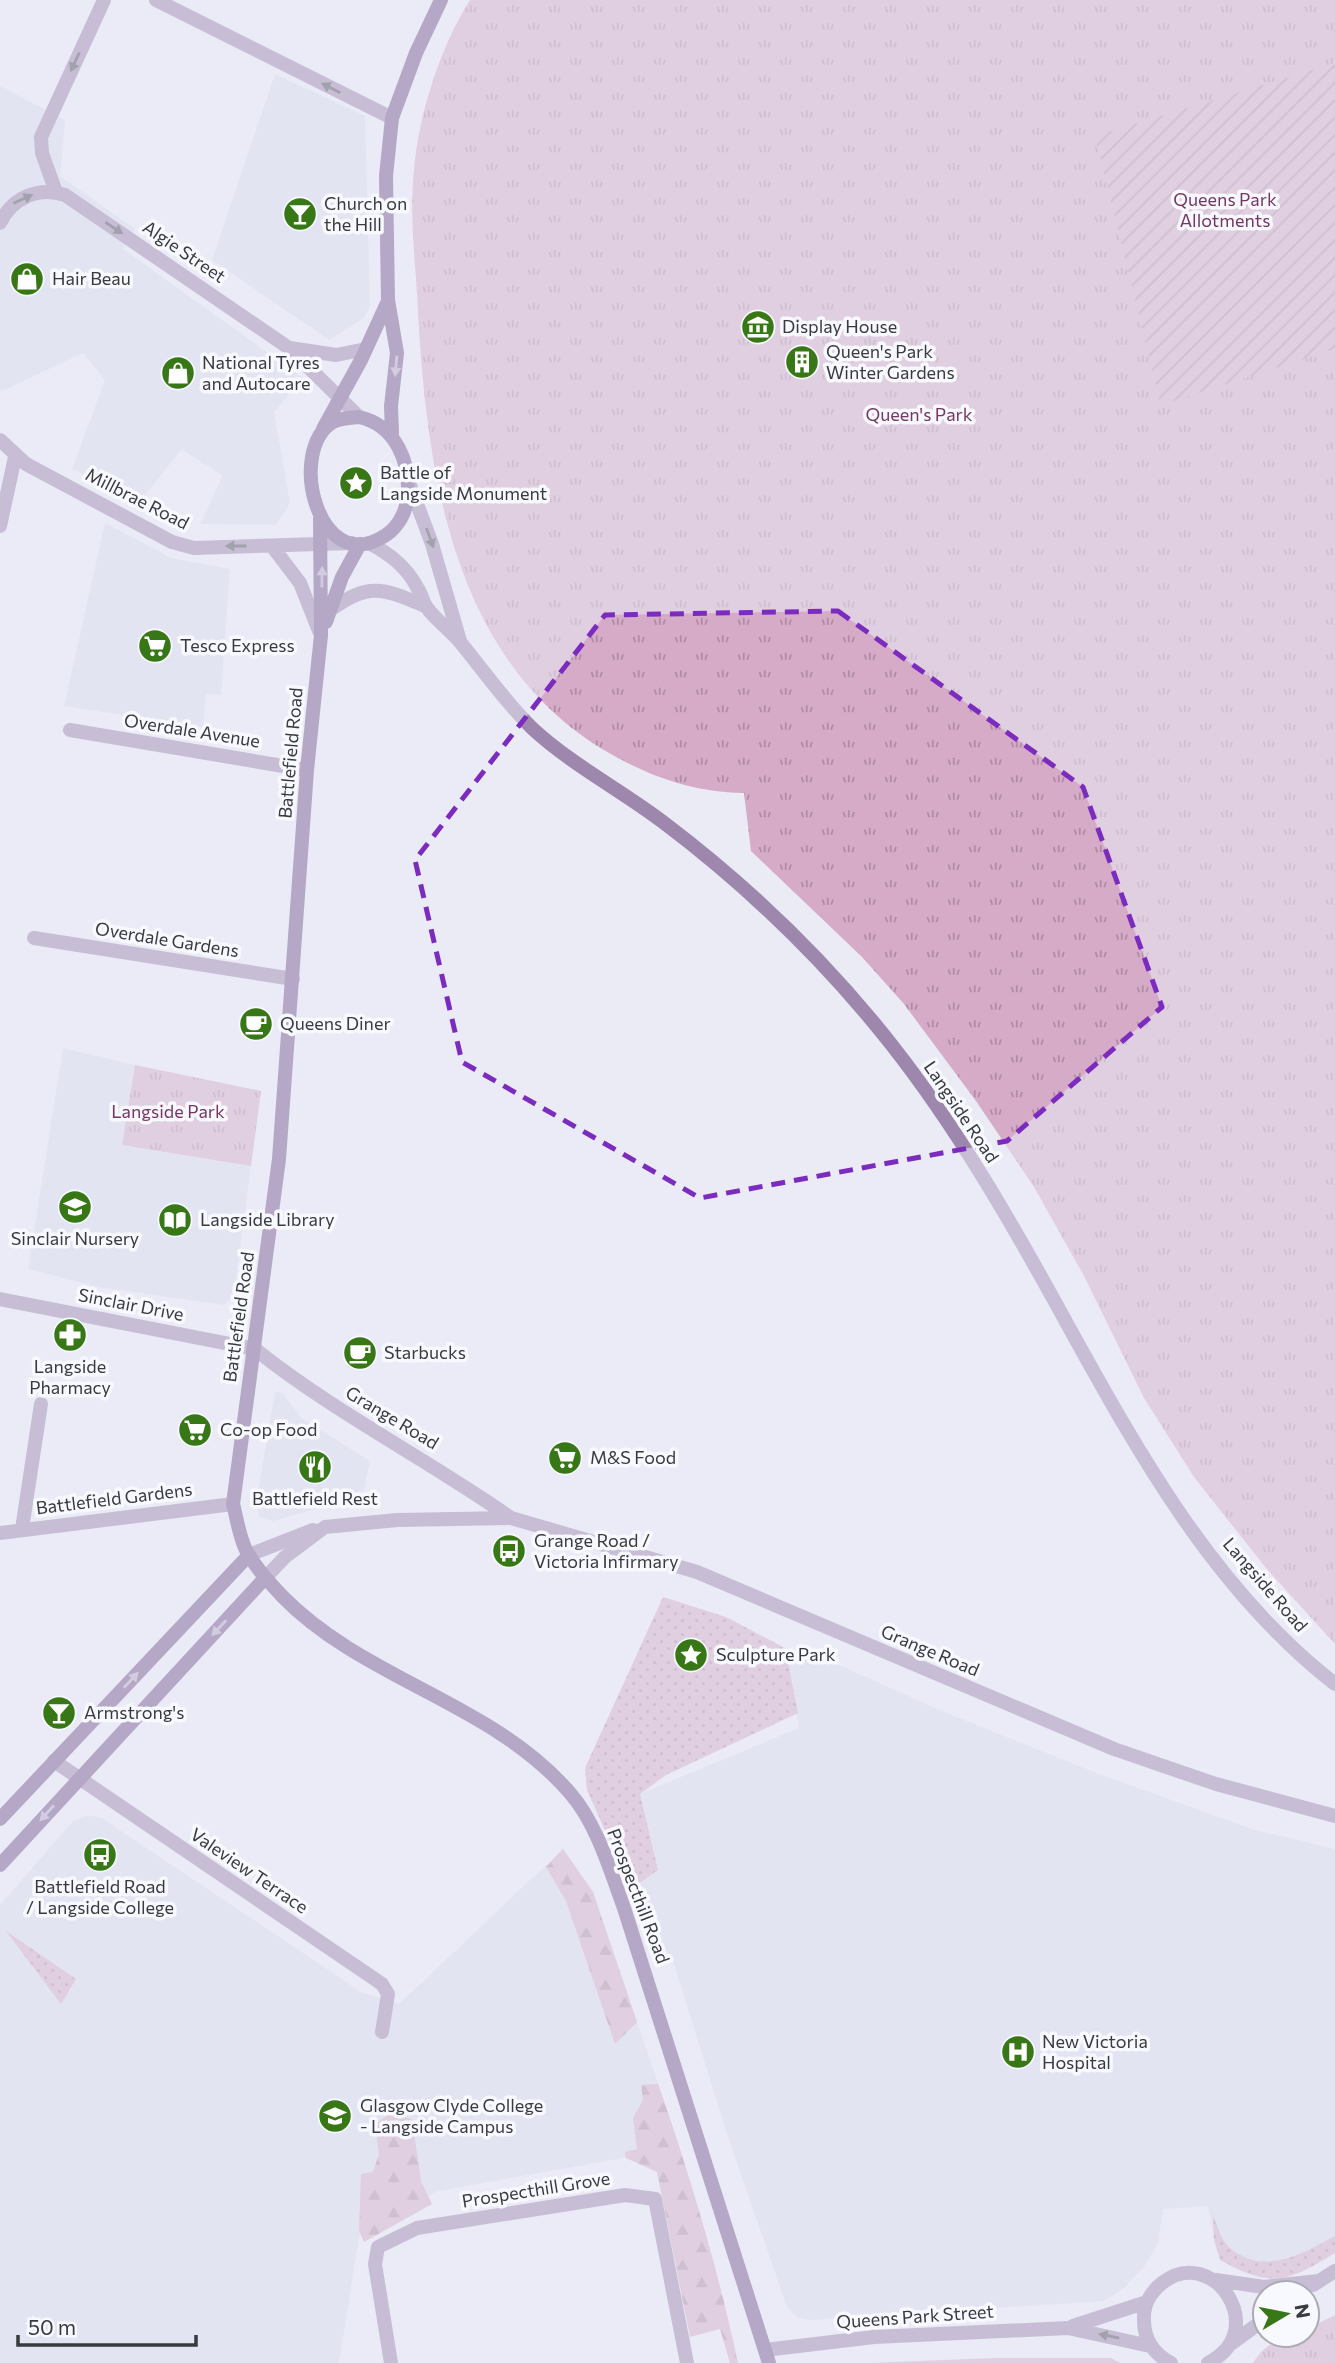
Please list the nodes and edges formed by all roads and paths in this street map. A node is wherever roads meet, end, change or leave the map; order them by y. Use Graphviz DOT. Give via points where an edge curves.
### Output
graph roads {
  1 [pos="104,0"];
  2 [pos="156,0"];
  3 [pos="441,0"];
  4 [pos="393,118"];
  5 [pos="56,192"];
  6 [pos="0,223"];
  7 [pos="388,300"];
  8 [pos="289,348"];
  9 [pos="366,349"];
  10 [pos="338,398"];
  11 [pos="359,417"];
  12 [pos="321,433"];
  13 [pos="392,433"];
  14 [pos="0,441"];
  15 [pos="15,457"];
  16 [pos="406,474"];
  17 [pos="320,518"];
  18 [pos="0,526"];
  19 [pos="321,543"];
  20 [pos="361,543"];
  21 [pos="272,546"];
  22 [pos="425,606"];
  23 [pos="330,610"];
  24 [pos="321,635"];
  25 [pos="460,642"];
  26 [pos="70,730"];
  27 [pos="307,769"];
  28 [pos="34,938"];
  29 [pos="293,979"];
  30 [pos="0,1298"];
  31 [pos="255,1349"];
  32 [pos="41,1404"];
  33 [pos="233,1504"];
  34 [pos="511,1518"];
  35 [pos="325,1527"];
  36 [pos="22,1529"];
  37 [pos="0,1533"];
  38 [pos="249,1555"];
  39 [pos="265,1578"];
  40 [pos="1335,1684"];
  41 [pos="54,1761"];
  42 [pos="78,1779"];
  43 [pos="1335,1816"];
  44 [pos="0,1819"];
  45 [pos="0,1865"];
  46 [pos="382,2032"];
  47 [pos="1212,2279"];
  48 [pos="1251,2285"];
  49 [pos="1147,2302"];
  50 [pos="1068,2328"];
  51 [pos="1251,2330"];
  52 [pos="1150,2346"];
  53 [pos="1229,2347"];
  54 [pos="767,2356"];
  55 [pos="391,2363"];
  56 [pos="687,2363"];
  57 [pos="1171,2363"];
  58 [pos="1209,2363"];
  1 -- 5 [label="street, one-way" via="41,137"];
  4 -- 2 [label="street, one-way"];
  3 -- 4 [label="main road"];
  4 -- 7 [label="main road" via="386,176"];
  6 -- 5 [label="street, one-way" via="19,199"];
  5 -- 8 [label="street, Algie Street, one-way"];
  7 -- 9 [label="main road"];
  7 -- 13 [label="main road, one-way" via="397,353"];
  8 -- 9 [label="street, Algie Street" via="336,355"];
  8 -- 10 [label="street, Algie Street"];
  9 -- 10 [label="main road"];
  10 -- 11 [label="street, Algie Street"];
  10 -- 12 [label="main road"];
  11 -- 12 [label="main road" via="333,422"];
  11 -- 13 [label="main road"];
  12 -- 17 [label="main road" via="311,466"];
  13 -- 16 [label="main road"];
  14 -- 15 [label="street, Millbrae Road"];
  15 -- 18 [label="street"];
  21 -- 15 [label="street, Millbrae Road, one-way" via="194,548 172,542"];
  16 -- 20 [label="main road" via="407,503 402,516 387,535"];
  16 -- 25 [label="street, Langside Road, one-way"];
  17 -- 19 [label="main road, Battlefield Road"];
  17 -- 20 [label="main road" via="336,538"];
  19 -- 20 [label="street, Millbrae Road"];
  19 -- 21 [label="street, Millbrae Road"];
  24 -- 19 [label="main road, Battlefield Road, one-way"];
  20 -- 22 [label="street, Langside Road" via="400,564"];
  20 -- 23 [label="main road, Battlefield Road"];
  21 -- 24 [label="street" via="300,583"];
  22 -- 23 [label="street" via="371,588"];
  22 -- 25 [label="street, Langside Road"];
  23 -- 24 [label="main road, Battlefield Road"];
  24 -- 27 [label="main road, Battlefield Road"];
  25 -- 40 [label="street, Langside Road" via="496,690 535,730 661,820 768,906 890,1043 957,1137 1152,1475 1230,1578 1283,1638"];
  26 -- 27 [label="street, Overdale Avenue"];
  27 -- 29 [label="main road, Battlefield Road"];
  28 -- 29 [label="street, Overdale Gardens"];
  29 -- 31 [label="main road, Battlefield Road" via="279,1159"];
  30 -- 31 [label="street, Sinclair Drive"];
  31 -- 33 [label="main road, Battlefield Road"];
  31 -- 34 [label="street, Grange Road" via="304,1388"];
  32 -- 36 [label="street"];
  33 -- 36 [label="street, Battlefield Gardens"];
  33 -- 38 [label="main road, Battlefield Road"];
  34 -- 35 [label="street, Grange Road" via="386,1520"];
  34 -- 43 [label="street, Grange Road" via="697,1572 1114,1749 1216,1784"];
  35 -- 38 [label="street, Grange Road"];
  35 -- 39 [label="street"];
  36 -- 37 [label="street, Battlefield Gardens"];
  38 -- 39 [label="main road, Prospecthill Road"];
  41 -- 38 [label="main road, one-way"];
  39 -- 42 [label="main road, one-way"];
  39 -- 54 [label="main road, Prospecthill Road" via="330,1637 509,1738 572,1794 625,1908"];
  41 -- 42 [label="street, Valeview Terrace"];
  41 -- 44 [label="main road"];
  42 -- 45 [label="main road, one-way"];
  42 -- 46 [label="street, Valeview Terrace" via="382,1984 388,1994"];
  47 -- 48 [label="street"];
  47 -- 49 [label="street" via="1182,2274 1161,2284"];
  47 -- 53 [label="street" via="1233,2301 1235,2332"];
  49 -- 50 [label="street, Queens Park Street"];
  49 -- 52 [label="street" via="1145,2332"];
  52 -- 50 [label="street, Queens Park Street, one-way"];
  50 -- 54 [label="street, Queens Park Street" via="874,2337"];
  51 -- 53 [label="street"];
  52 -- 57 [label="street"];
  53 -- 58 [label="street"];
  55 -- 56 [label="street, Prospecthill Grove" via="375,2264 378,2247 417,2228 625,2195 655,2199"];
}
